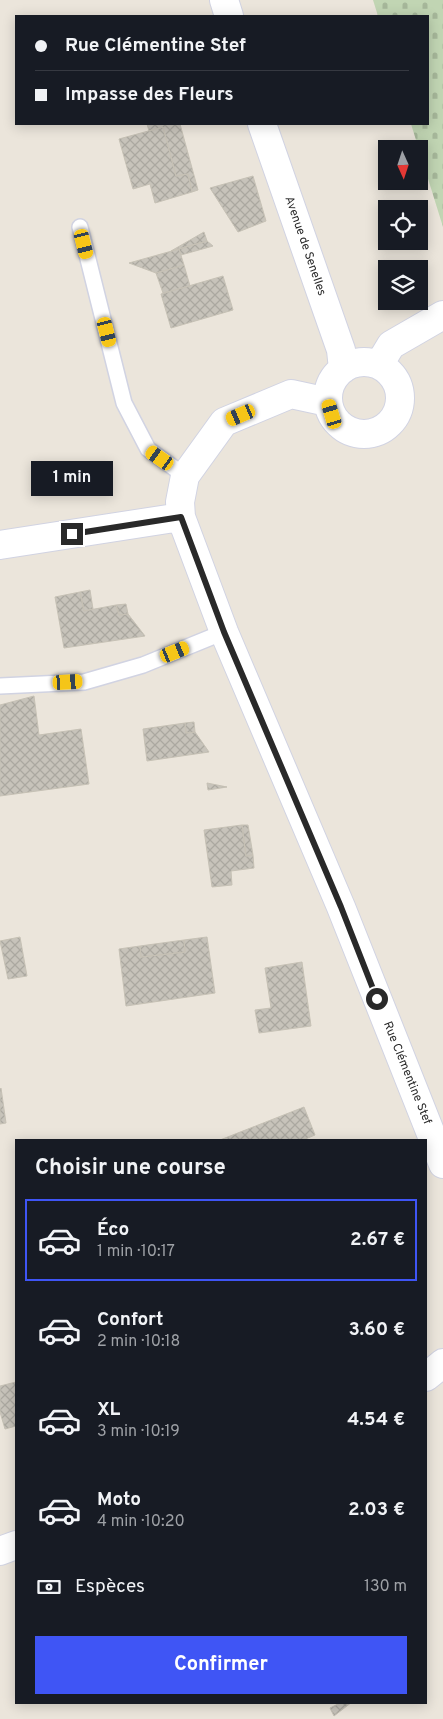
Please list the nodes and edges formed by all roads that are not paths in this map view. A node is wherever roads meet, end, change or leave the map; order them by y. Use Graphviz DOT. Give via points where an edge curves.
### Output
graph roads {
  1 [pos="224,0"];
  2 [pos="229,15"];
  3 [pos="262,125"];
  4 [pos="80,227"];
  5 [pos="443,315"];
  6 [pos="378,365"];
  7 [pos="343,369"];
  8 [pos="328,402"];
  9 [pos="186,476"];
  10 [pos="181,517"];
  11 [pos="0,546"];
  12 [pos="224,632"];
  13 [pos="0,686"];
  14 [pos="443,1164"];
  15 [pos="443,1363"];
  16 [pos="427,1376"];
  17 [pos="15,1545"];
  18 [pos="0,1551"];
  1 -- 2 [label="street"];
  3 -- 7 [label="street, Avenue de Senelles" via="341,350"];
  4 -- 9 [label="lane" via="124,403 148,450"];
  5 -- 6 [label="street" via="391,345"];
  6 -- 7 [label="street" via="354,363"];
  6 -- 8 [label="street" via="397,382 400,394 394,418 386,427 362,434 349,431 339,424"];
  7 -- 8 [label="street" via="334,378"];
  8 -- 9 [label="street, Rue Clémentine Stef" via="291,394 224,422"];
  9 -- 10 [label="street, Rue Clémentine Stef" via="180,502"];
  10 -- 11 [label="street"];
  10 -- 12 [label="street, Rue Clémentine Stef"];
  12 -- 13 [label="lane" via="143,664 84,682"];
  12 -- 14 [label="street, Rue Clémentine Stef" via="341,907"];
  15 -- 16 [label="street"];
  17 -- 18 [label="street"];
}
